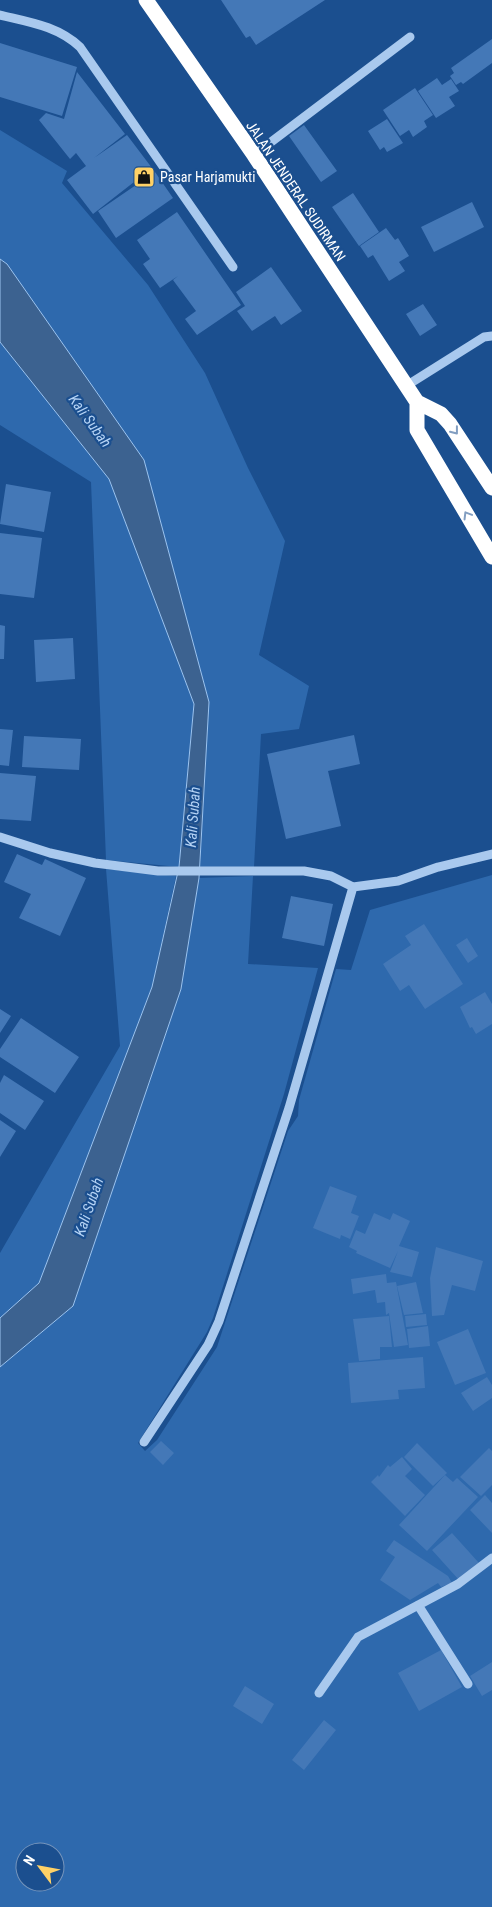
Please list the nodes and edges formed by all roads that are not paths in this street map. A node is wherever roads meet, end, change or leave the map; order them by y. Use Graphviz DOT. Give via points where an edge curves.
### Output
graph roads {
  1 [pos="146,0"];
  2 [pos="0,15"];
  3 [pos="410,37"];
  4 [pos="254,155"];
  5 [pos="234,267"];
  6 [pos="492,336"];
  7 [pos="406,386"];
  8 [pos="417,402"];
  9 [pos="492,488"];
  10 [pos="492,557"];
  11 [pos="0,837"];
  12 [pos="492,854"];
  13 [pos="353,887"];
  14 [pos="144,1442"];
  15 [pos="492,1558"];
  16 [pos="418,1605"];
  17 [pos="468,1684"];
  18 [pos="319,1693"];
  1 -- 4 [label="highway, JALAN JENDERAL SUDIRMAN"];
  2 -- 5 [label="street" via="54,28 80,47"];
  3 -- 4 [label="street"];
  4 -- 7 [label="highway, JALAN JENDERAL SUDIRMAN"];
  6 -- 7 [label="street" via="484,337"];
  7 -- 8 [label="highway, JALAN JENDERAL SUDIRMAN"];
  8 -- 9 [label="highway, JALAN JENDERAL SUDIRMAN, one-way" via="441,414 450,424"];
  10 -- 8 [label="highway, one-way" via="417,430"];
  11 -- 13 [label="street" via="95,863 158,871 304,871 331,876"];
  12 -- 13 [label="street" via="398,880"];
  13 -- 14 [label="street" via="289,1108 219,1320 208,1345"];
  15 -- 16 [label="street" via="458,1584"];
  16 -- 17 [label="street"];
  16 -- 18 [label="street" via="358,1637"];
}
